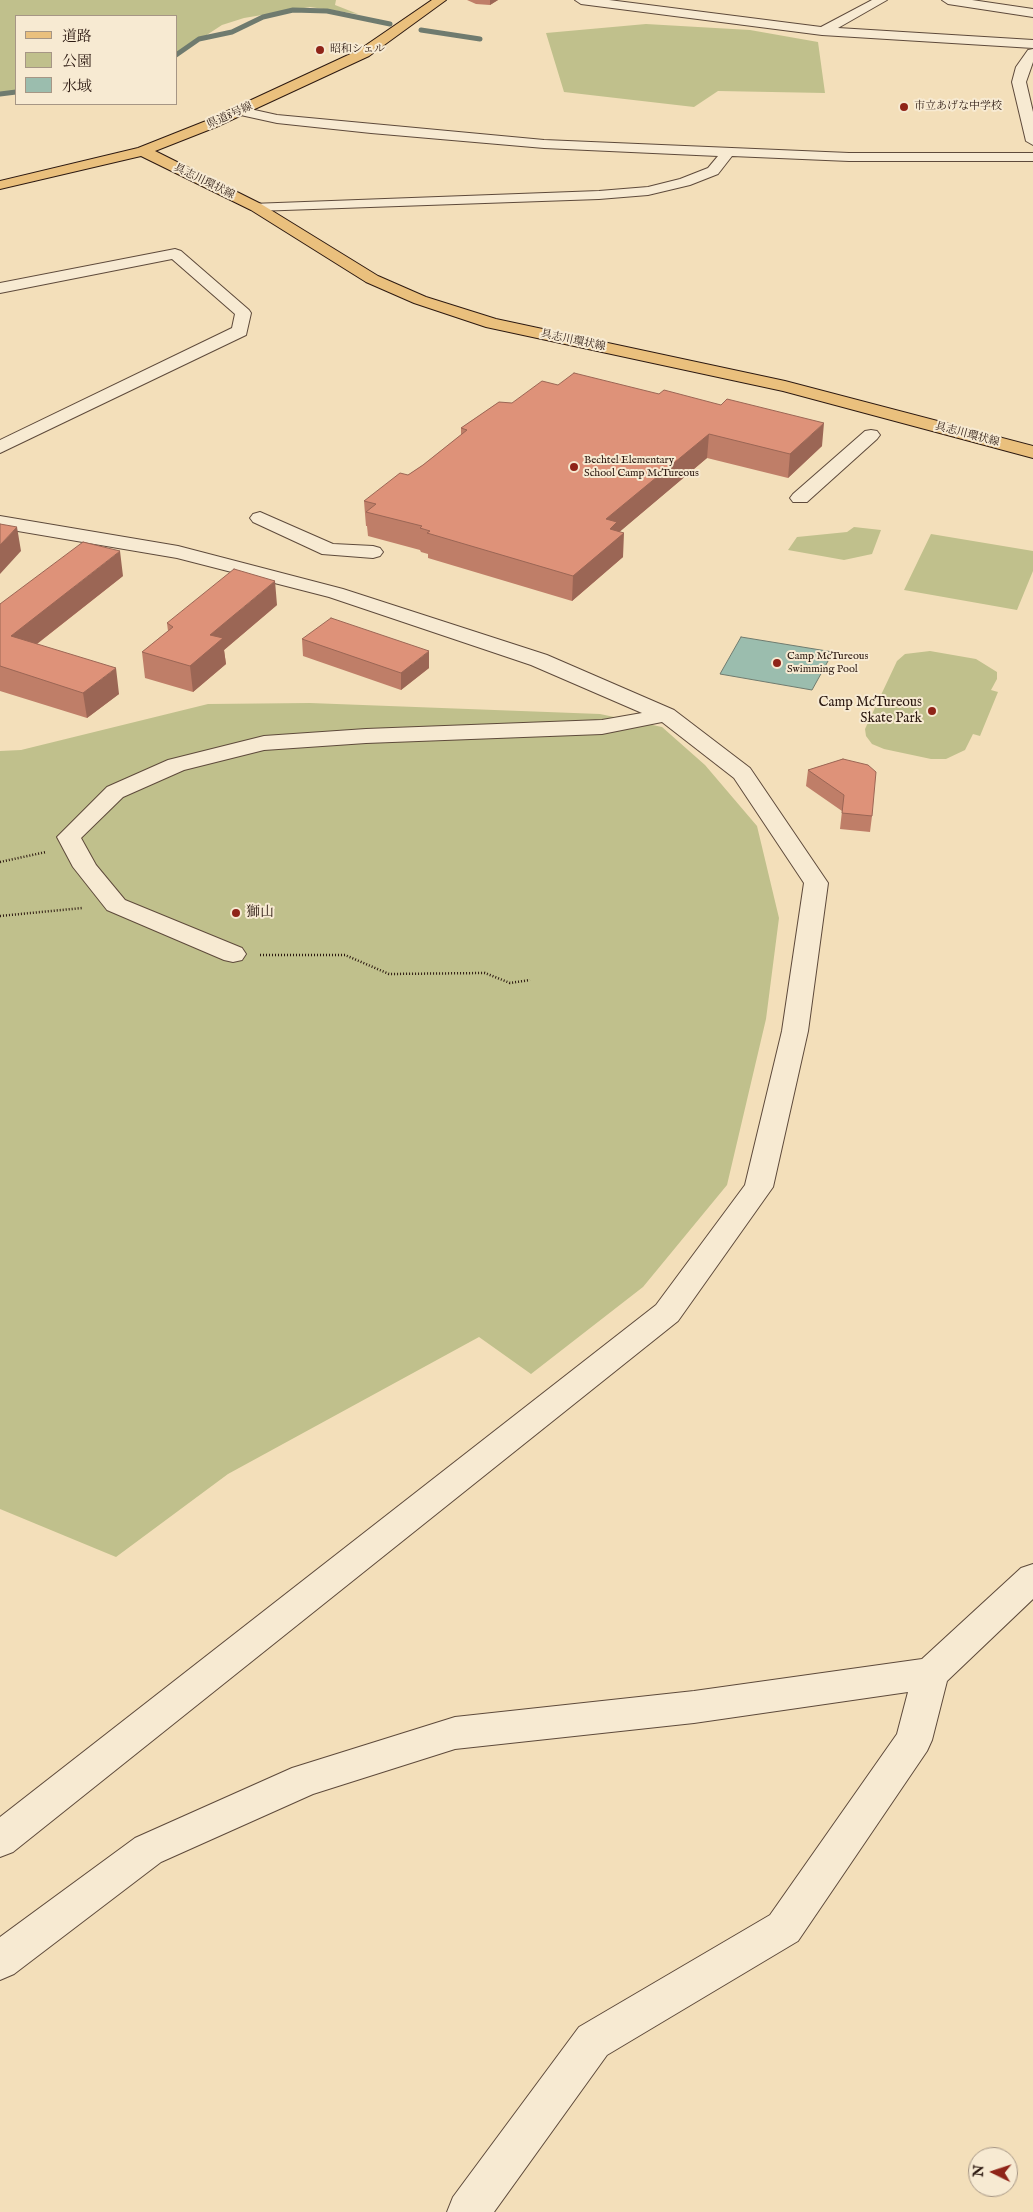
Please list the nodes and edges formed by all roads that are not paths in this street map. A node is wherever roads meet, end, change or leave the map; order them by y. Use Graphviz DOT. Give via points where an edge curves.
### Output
graph roads {
  1 [pos="440,0"];
  2 [pos="581,0"];
  3 [pos="881,0"];
  4 [pos="948,0"];
  5 [pos="1033,13"];
  6 [pos="822,31"];
  7 [pos="1033,44"];
  8 [pos="1033,53"];
  9 [pos="241,111"];
  10 [pos="1033,141"];
  11 [pos="142,151"];
  12 [pos="725,154"];
  13 [pos="1033,157"];
  14 [pos="0,185"];
  15 [pos="256,207"];
  16 [pos="0,288"];
  17 [pos="872,435"];
  18 [pos="0,447"];
  19 [pos="1033,452"];
  20 [pos="786,482"];
  21 [pos="260,518"];
  22 [pos="0,522"];
  23 [pos="373,552"];
  24 [pos="666,715"];
  25 [pos="233,954"];
  26 [pos="1033,1578"];
  27 [pos="931,1673"];
  28 [pos="0,1840"];
  29 [pos="0,1961"];
  30 [pos="468,2212"];
  1 -- 9 [label="main road, 県道8号線" via="364,52"];
  2 -- 6 [label="street"];
  3 -- 6 [label="street"];
  4 -- 5 [label="street"];
  6 -- 7 [label="street"];
  8 -- 10 [label="street" via="1023,67 1019,82"];
  9 -- 11 [label="main road, 県道8号線"];
  9 -- 12 [label="street" via="277,119 371,130"];
  11 -- 14 [label="main road, 県道8号線"];
  11 -- 15 [label="main road, 具志川環状線"];
  12 -- 13 [label="street" via="849,158"];
  12 -- 15 [label="street" via="712,171 648,191"];
  15 -- 19 [label="main road, 具志川環状線" via="372,279 420,300 492,323 785,386"];
  16 -- 18 [label="street" via="175,254 243,313 240,331"];
  17 -- 20 [label="street" via="806,494"];
  21 -- 23 [label="street" via="328,550"];
  22 -- 24 [label="street" via="178,552 336,593 539,660"];
  24 -- 25 [label="street" via="602,727 264,743 176,765 116,792 69,837 85,867 116,905"];
  24 -- 28 [label="street" via="742,773 816,883 795,1031 759,1186 667,1313"];
  26 -- 27 [label="street"];
  27 -- 29 [label="street" via="694,1707 455,1733 305,1780 148,1850"];
  27 -- 30 [label="street" via="914,1740 784,1928 593,2041"];
}
